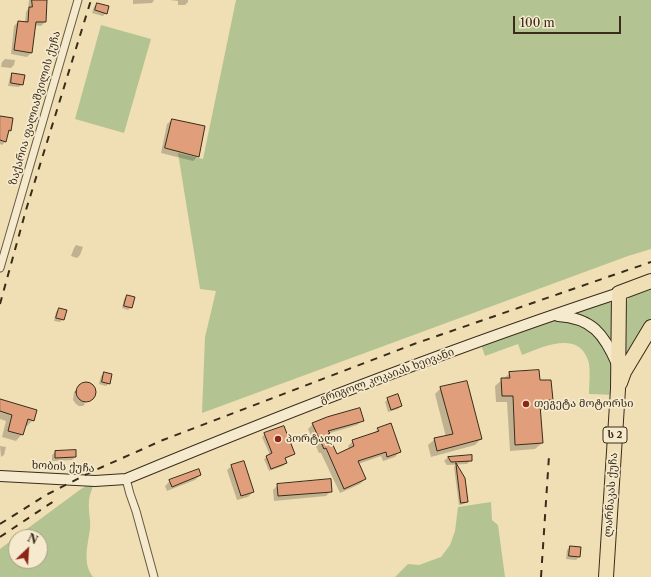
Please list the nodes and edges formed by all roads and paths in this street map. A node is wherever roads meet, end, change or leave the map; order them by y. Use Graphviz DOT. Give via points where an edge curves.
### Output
graph roads {
  1 [pos="78,0"];
  2 [pos="0,268"];
  3 [pos="651,281"];
  4 [pos="619,293"];
  5 [pos="552,315"];
  6 [pos="651,327"];
  7 [pos="618,366"];
  8 [pos="618,389"];
  9 [pos="0,476"];
  10 [pos="126,478"];
  11 [pos="154,577"];
  12 [pos="606,577"];
  1 -- 2 [label="street, ზაქარია ფალიაშვილის ქუჩა"];
  3 -- 4 [label="highway, გრიგოლ კოკაიას ხეივანი"];
  4 -- 5 [label="main road, გრიგოლ კოკაიას ხეივანი"];
  4 -- 7 [label="highway, ლარნაკას ქუჩა / ს 2"];
  5 -- 7 [label="main road" via="572,317 595,329 609,346"];
  5 -- 10 [label="main road, გრიგოლ კოკაიას ხეივანი" via="322,400"];
  6 -- 8 [label="highway" via="624,372"];
  7 -- 8 [label="highway, ლარნაკას ქუჩა / ს 2"];
  8 -- 12 [label="highway, ლარნაკას ქუჩა / ს 2"];
  9 -- 10 [label="main road, ხობის ქუჩა" via="95,481"];
  10 -- 11 [label="street"];
}
